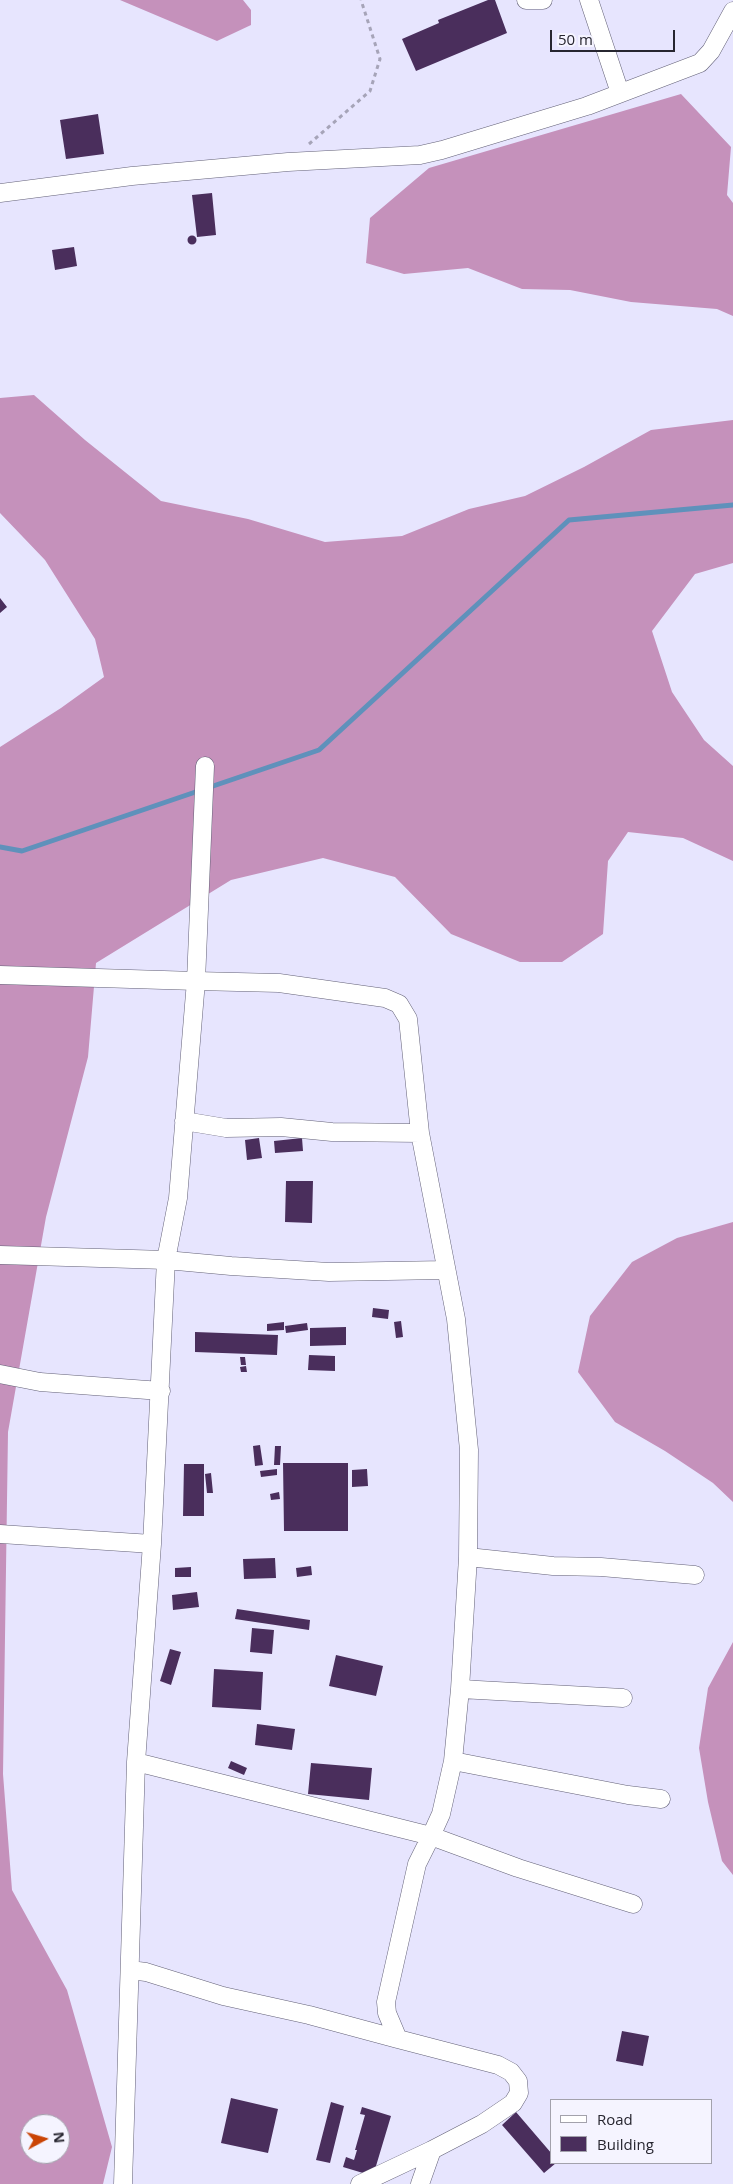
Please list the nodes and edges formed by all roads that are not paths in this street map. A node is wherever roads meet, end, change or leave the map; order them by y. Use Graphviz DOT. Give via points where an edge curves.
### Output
graph roads {
  1 [pos="526,0"];
  2 [pos="543,0"];
  3 [pos="589,0"];
  4 [pos="733,11"];
  5 [pos="620,93"];
  6 [pos="0,193"];
  7 [pos="205,766"];
  8 [pos="0,975"];
  9 [pos="196,981"];
  10 [pos="184,1122"];
  11 [pos="420,1133"];
  12 [pos="0,1255"];
  13 [pos="166,1260"];
  14 [pos="446,1270"];
  15 [pos="0,1374"];
  16 [pos="161,1392"];
  17 [pos="0,1534"];
  18 [pos="152,1544"];
  19 [pos="468,1557"];
  20 [pos="695,1575"];
  21 [pos="460,1689"];
  22 [pos="623,1698"];
  23 [pos="452,1761"];
  24 [pos="136,1762"];
  25 [pos="661,1799"];
  26 [pos="431,1836"];
  27 [pos="634,1904"];
  28 [pos="130,1970"];
  29 [pos="398,2039"];
  30 [pos="432,2150"];
  31 [pos="123,2184"];
  32 [pos="360,2184"];
  33 [pos="420,2184"];
  1 -- 2 [label="street"];
  3 -- 5 [label="street"];
  4 -- 5 [label="street" via="711,51 700,63"];
  5 -- 6 [label="street" via="587,106 420,155 288,162 132,176"];
  7 -- 9 [label="street"];
  8 -- 9 [label="street"];
  9 -- 10 [label="street"];
  9 -- 11 [label="street" via="280,983 385,998 398,1004 408,1019"];
  10 -- 11 [label="street" via="226,1128"];
  10 -- 13 [label="street" via="178,1198"];
  11 -- 14 [label="street"];
  12 -- 13 [label="street"];
  13 -- 14 [label="street" via="329,1272"];
  13 -- 16 [label="street"];
  14 -- 19 [label="street" via="456,1319 469,1450"];
  15 -- 16 [label="street" via="40,1382"];
  16 -- 18 [label="street"];
  17 -- 18 [label="street"];
  18 -- 24 [label="street"];
  19 -- 20 [label="street"];
  19 -- 21 [label="street"];
  21 -- 22 [label="street"];
  21 -- 23 [label="street"];
  23 -- 25 [label="street"];
  23 -- 26 [label="street" via="441,1814"];
  24 -- 26 [label="street"];
  24 -- 28 [label="street"];
  26 -- 27 [label="street" via="518,1868"];
  26 -- 29 [label="street" via="417,1864 386,2002"];
  28 -- 29 [label="street"];
  28 -- 31 [label="street"];
  29 -- 30 [label="street" via="498,2065 511,2072 518,2081 518,2093 513,2103 482,2124"];
  30 -- 32 [label="street"];
  30 -- 33 [label="street"];
}
